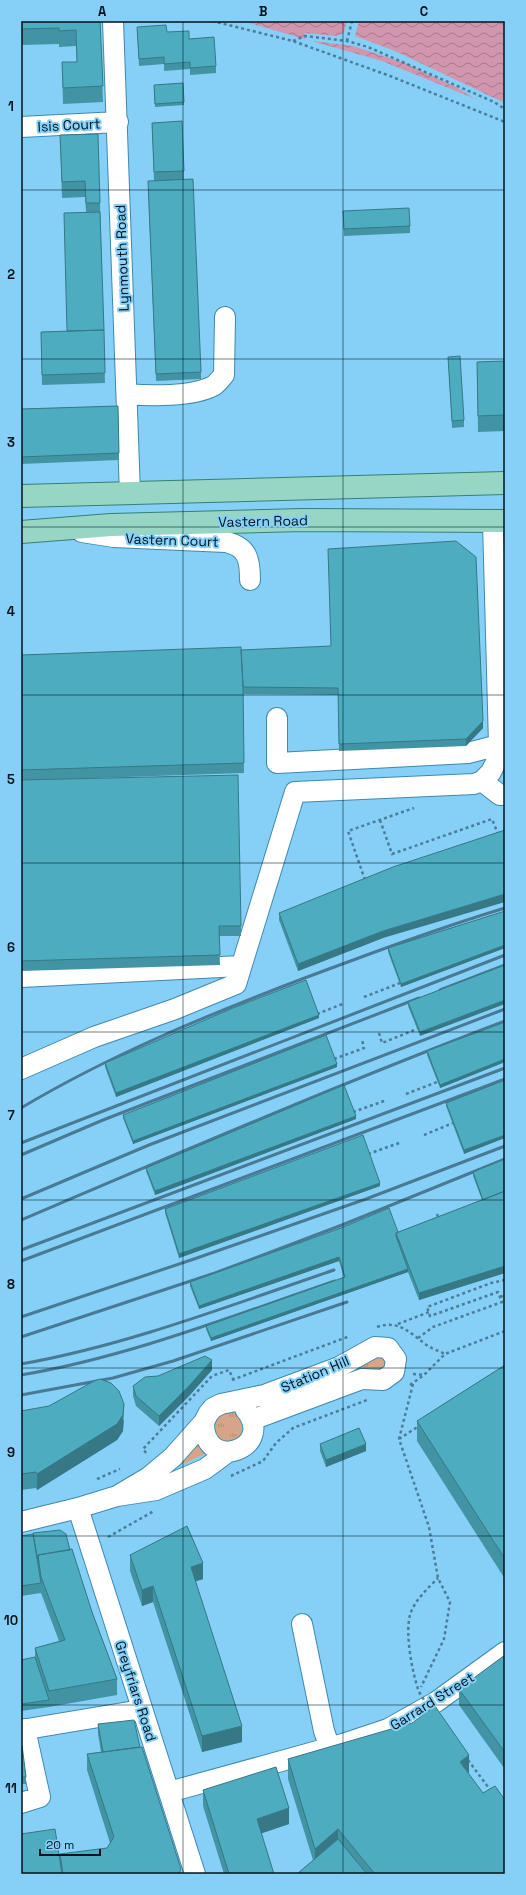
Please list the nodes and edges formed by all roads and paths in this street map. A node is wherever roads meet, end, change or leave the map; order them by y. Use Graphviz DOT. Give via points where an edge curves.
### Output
graph roads {
  1 [pos="113,21"];
  2 [pos="212,21"];
  3 [pos="352,21"];
  4 [pos="293,41"];
  5 [pos="347,41"];
  6 [pos="505,109"];
  7 [pos="118,122"];
  8 [pos="505,122"];
  9 [pos="21,127"];
  10 [pos="225,316"];
  11 [pos="127,394"];
  12 [pos="505,483"];
  13 [pos="130,494"];
  14 [pos="21,496"];
  15 [pos="499,522"];
  16 [pos="68,529"];
  17 [pos="21,532"];
  18 [pos="250,580"];
  19 [pos="277,718"];
  20 [pos="502,726"];
  21 [pos="502,748"];
  22 [pos="482,781"];
  23 [pos="505,795"];
  24 [pos="417,807"];
  25 [pos="380,820"];
  26 [pos="498,832"];
  27 [pos="490,835"];
  28 [pos="500,838"];
  29 [pos="373,879"];
  30 [pos="241,966"];
  31 [pos="21,977"];
  32 [pos="400,983"];
  33 [pos="364,997"];
  34 [pos="345,1003"];
  35 [pos="317,1014"];
  36 [pos="417,1028"];
  37 [pos="379,1033"];
  38 [pos="362,1040"];
  39 [pos="334,1059"];
  40 [pos="21,1069"];
  41 [pos="437,1082"];
  42 [pos="406,1094"];
  43 [pos="387,1100"];
  44 [pos="353,1112"];
  45 [pos="461,1122"];
  46 [pos="424,1135"];
  47 [pos="402,1142"];
  48 [pos="368,1154"];
  49 [pos="437,1214"];
  50 [pos="441,1224"];
  51 [pos="505,1280"];
  52 [pos="505,1295"];
  53 [pos="500,1297"];
  54 [pos="429,1312"];
  55 [pos="397,1325"];
  56 [pos="505,1331"];
  57 [pos="418,1338"];
  58 [pos="430,1347"];
  59 [pos="445,1354"];
  60 [pos="424,1375"];
  61 [pos="233,1379"];
  62 [pos="413,1384"];
  63 [pos="230,1403"];
  64 [pos="252,1420"];
  65 [pos="204,1422"];
  66 [pos="425,1422"];
  67 [pos="399,1439"];
  68 [pos="228,1452"];
  69 [pos="146,1453"];
  70 [pos="117,1496"];
  71 [pos="78,1508"];
  72 [pos="21,1522"];
  73 [pos="438,1578"];
  74 [pos="302,1624"];
  75 [pos="505,1652"];
  76 [pos="419,1692"];
  77 [pos="142,1710"];
  78 [pos="433,1714"];
  79 [pos="23,1730"];
  80 [pos="330,1748"];
  81 [pos="464,1755"];
  82 [pos="169,1792"];
  83 [pos="496,1797"];
  84 [pos="21,1803"];
  85 [pos="195,1874"];
  1 -- 7 [label="street, Lynmouth Road"];
  2 -- 4 [label="path"];
  3 -- 5 [label="path"];
  4 -- 5 [label="path" via="305,36"];
  4 -- 8 [label="path"];
  5 -- 6 [label="path" via="494,102"];
  7 -- 9 [label="street, Isis Court"];
  7 -- 11 [label="street, Lynmouth Road"];
  10 -- 11 [label="street" via="224,375 215,385 204,390 158,396"];
  11 -- 13 [label="street, Lynmouth Road"];
  12 -- 13 [label="main road"];
  13 -- 14 [label="main road"];
  15 -- 16 [label="main road, Vastern Road" via="295,520 111,525"];
  15 -- 20 [label="street"];
  16 -- 17 [label="main road, Vastern Road"];
  16 -- 18 [label="street, Vastern Court" via="114,538 235,544 246,554"];
  19 -- 21 [label="street" via="277,763 468,753"];
  20 -- 21 [label="street"];
  21 -- 22 [label="street" via="491,772"];
  22 -- 23 [label="street" via="500,795"];
  22 -- 30 [label="street" via="465,786 432,785 295,792"];
  24 -- 25 [label="path"];
  25 -- 26 [label="path" via="392,854 492,819"];
  25 -- 29 [label="path" via="348,831 366,883"];
  26 -- 27 [label="path"];
  26 -- 28 [label="path"];
  30 -- 31 [label="street"];
  30 -- 40 [label="street" via="236,984 175,1009 94,1037"];
  32 -- 33 [label="path"];
  34 -- 35 [label="path"];
  36 -- 37 [label="path" via="382,1043"];
  38 -- 39 [label="path" via="364,1048"];
  41 -- 42 [label="path"];
  43 -- 44 [label="path"];
  45 -- 46 [label="path"];
  47 -- 48 [label="path"];
  49 -- 50 [label="path"];
  51 -- 54 [label="path" via="427,1307"];
  52 -- 53 [label="path"];
  53 -- 54 [label="path" via="498,1292 430,1316"];
  53 -- 57 [label="path" via="502,1302 433,1328"];
  54 -- 55 [label="path"];
  56 -- 59 [label="path"];
  58 -- 59 [label="path"];
  59 -- 60 [label="path"];
  61 -- 69 [label="path" via="229,1370 212,1376 143,1449"];
  62 -- 67 [label="path"];
  63 -- 64 [label="street" via="246,1409"];
  63 -- 64 [label="street, Station Hill" via="264,1395 339,1367 375,1347 388,1348 396,1359 394,1372 384,1380 362,1379"];
  63 -- 65 [label="street, Station Hill" via="213,1408"];
  64 -- 68 [label="street, Station Hill" via="253,1433 250,1441 244,1447"];
  65 -- 68 [label="street" via="204,1431 212,1446"];
  65 -- 70 [label="street, Station Hill" via="173,1457 149,1477"];
  66 -- 67 [label="path"];
  67 -- 73 [label="path" via="429,1527"];
  68 -- 70 [label="street, Station Hill" via="205,1469 156,1490"];
  70 -- 71 [label="street, Station Hill"];
  71 -- 72 [label="street, Station Hill"];
  71 -- 77 [label="street, Greyfriars Road"];
  73 -- 76 [label="path" via="450,1602 444,1639"];
  73 -- 76 [label="path" via="423,1592 410,1615 409,1640"];
  74 -- 80 [label="street" via="324,1731"];
  75 -- 80 [label="street, Garrard Street" via="436,1702 388,1729"];
  76 -- 78 [label="path, bridge"];
  77 -- 79 [label="street"];
  77 -- 82 [label="street, Greyfriars Road"];
  79 -- 84 [label="street" via="40,1797"];
  80 -- 82 [label="street, Garrard Street"];
  81 -- 83 [label="path"];
  82 -- 85 [label="street, Greyfriars Road"];
}
